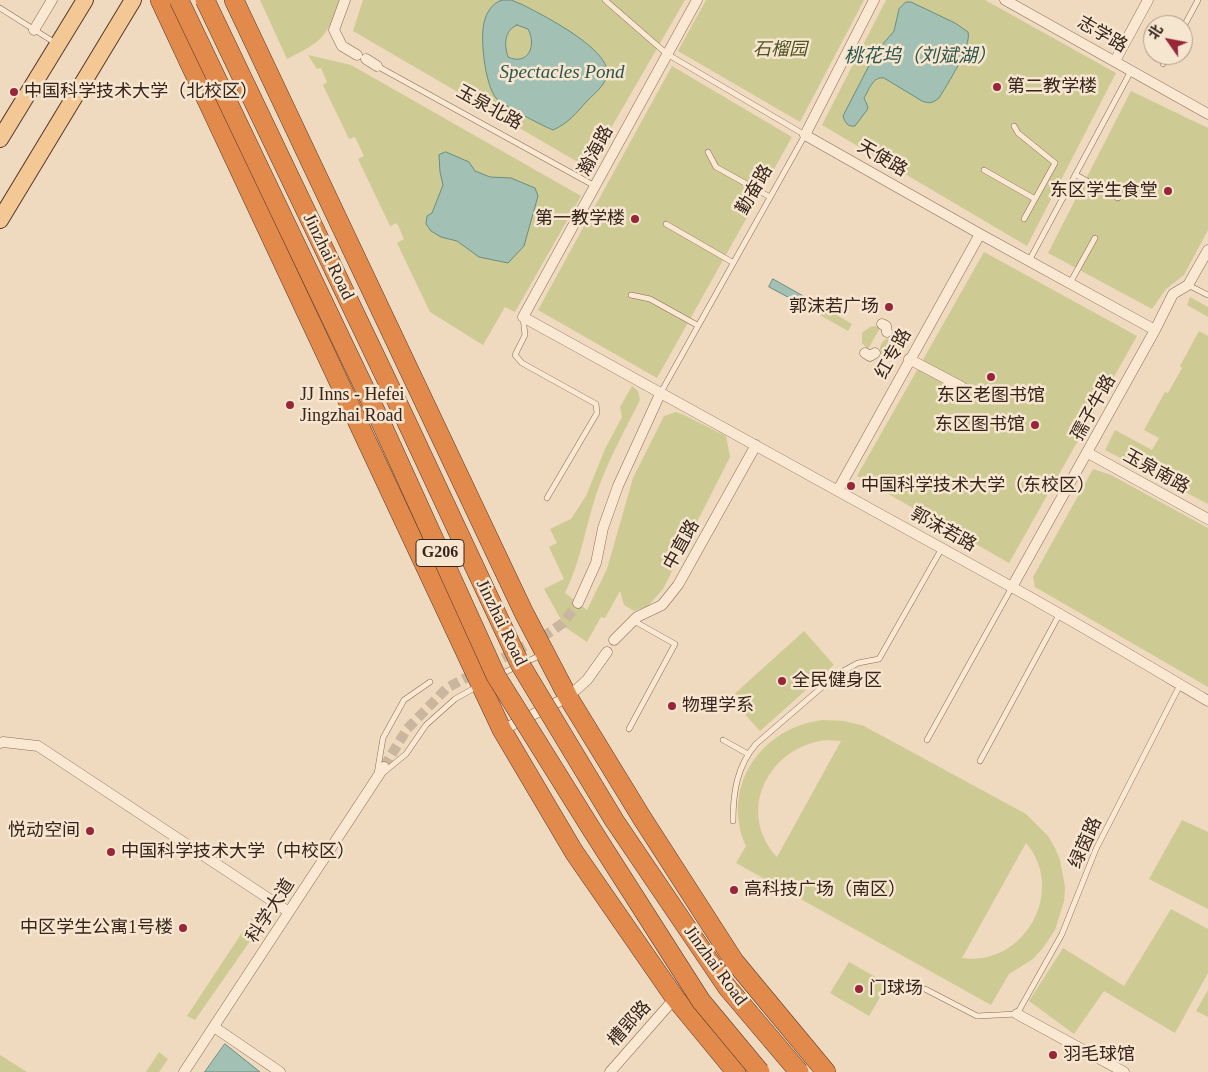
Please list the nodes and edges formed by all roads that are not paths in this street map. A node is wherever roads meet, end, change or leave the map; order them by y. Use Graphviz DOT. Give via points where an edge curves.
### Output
graph roads {
  1 [pos="52,0"];
  2 [pos="85,0"];
  3 [pos="133,0"];
  4 [pos="160,0"];
  5 [pos="179,0"];
  6 [pos="205,0"];
  7 [pos="234,0"];
  8 [pos="345,0"];
  9 [pos="605,0"];
  10 [pos="697,0"];
  11 [pos="874,0"];
  12 [pos="1005,0"];
  13 [pos="1148,0"];
  14 [pos="1198,0"];
  15 [pos="0,8"];
  16 [pos="1190,15"];
  17 [pos="34,30"];
  18 [pos="58,45"];
  19 [pos="667,54"];
  20 [pos="1115,60"];
  21 [pos="377,66"];
  22 [pos="1131,71"];
  23 [pos="1208,114"];
  24 [pos="1014,126"];
  25 [pos="805,135"];
  26 [pos="0,139"];
  27 [pos="708,152"];
  28 [pos="984,170"];
  29 [pos="1076,175"];
  30 [pos="596,186"];
  31 [pos="770,197"];
  32 [pos="1118,198"];
  33 [pos="1035,199"];
  34 [pos="1024,219"];
  35 [pos="0,220"];
  36 [pos="666,224"];
  37 [pos="980,234"];
  38 [pos="1095,238"];
  39 [pos="1208,250"];
  40 [pos="1029,261"];
  41 [pos="732,262"];
  42 [pos="1070,284"];
  43 [pos="1188,285"];
  44 [pos="631,295"];
  45 [pos="1208,295"];
  46 [pos="523,316"];
  47 [pos="697,325"];
  48 [pos="1156,330"];
  49 [pos="909,359"];
  50 [pos="962,387"];
  51 [pos="660,394"];
  52 [pos="756,445"];
  53 [pos="1088,453"];
  54 [pos="838,490"];
  55 [pos="547,498"];
  56 [pos="1208,519"];
  57 [pos="942,548"];
  58 [pos="1012,587"];
  59 [pos="578,603"];
  60 [pos="1059,615"];
  61 [pos="633,621"];
  62 [pos="614,640"];
  63 [pos="606,652"];
  64 [pos="544,653"];
  65 [pos="430,682"];
  66 [pos="480,684"];
  67 [pos="1180,684"];
  68 [pos="568,697"];
  69 [pos="1208,700"];
  70 [pos="629,729"];
  71 [pos="502,730"];
  72 [pos="723,740"];
  73 [pos="927,740"];
  74 [pos="0,743"];
  75 [pos="748,754"];
  76 [pos="980,761"];
  77 [pos="384,767"];
  78 [pos="376,779"];
  79 [pos="733,821"];
  80 [pos="290,912"];
  81 [pos="925,989"];
  82 [pos="675,998"];
  83 [pos="1017,1014"];
  84 [pos="214,1027"];
  85 [pos="184,1072"];
  86 [pos="280,1072"];
  87 [pos="610,1072"];
  88 [pos="736,1072"];
  89 [pos="760,1072"];
  90 [pos="798,1072"];
  91 [pos="826,1072"];
  92 [pos="1124,1072"];
  1 -- 17 [label="street"];
  2 -- 18 [label="main road"];
  3 -- 35 [label="main road"];
  4 -- 66 [label="highway"];
  5 -- 89 [label="highway, Jinzhai Road / G206, bridge" via="383,427 496,676 701,1001"];
  6 -- 90 [label="highway, Jinzhai Road, bridge" via="520,664 614,820 727,987"];
  7 -- 64 [label="highway, Jinzhai Road"];
  8 -- 21 [label="street, 玉泉北路" via="334,30 342,46"];
  9 -- 19 [label="lane, 天使路"];
  10 -- 19 [label="street, 瀚海路"];
  11 -- 25 [label="street, 勤奋路"];
  12 -- 20 [label="street, 志学路"];
  13 -- 20 [label="street"];
  14 -- 16 [label="lane"];
  15 -- 17 [label="lane"];
  17 -- 18 [label="lane"];
  18 -- 26 [label="main road"];
  19 -- 25 [label="lane, 天使路"];
  19 -- 30 [label="street, 瀚海路"];
  20 -- 22 [label="street, 志学路"];
  21 -- 30 [label="lane, 玉泉北路"];
  22 -- 23 [label="street, 志学路"];
  22 -- 29 [label="lane"];
  24 -- 33 [label="lane" via="1018,133 1055,163"];
  25 -- 31 [label="lane, 勤奋路"];
  25 -- 37 [label="street, 天使路"];
  27 -- 31 [label="lane" via="716,167"];
  28 -- 33 [label="lane"];
  29 -- 32 [label="lane"];
  29 -- 40 [label="lane"];
  30 -- 46 [label="street, 瀚海路"];
  31 -- 41 [label="lane, 勤奋路"];
  33 -- 34 [label="lane"];
  36 -- 41 [label="lane"];
  37 -- 40 [label="street, 天使路"];
  37 -- 49 [label="street, 红专路"];
  38 -- 42 [label="lane"];
  39 -- 43 [label="street, 孺子牛路"];
  40 -- 42 [label="street, 天使路"];
  41 -- 47 [label="lane, 勤奋路"];
  42 -- 48 [label="street, 天使路"];
  43 -- 45 [label="lane"];
  43 -- 48 [label="street, 孺子牛路" via="1173,294"];
  44 -- 47 [label="lane" via="650,299"];
  46 -- 51 [label="street, 郭沫若路"];
  46 -- 55 [label="lane" via="525,335 515,355 522,363 596,404 597,413"];
  47 -- 51 [label="lane, 勤奋路"];
  48 -- 53 [label="street, 孺子牛路"];
  49 -- 50 [label="street"];
  49 -- 54 [label="street, 红专路"];
  51 -- 52 [label="street, 郭沫若路"];
  51 -- 59 [label="street" via="618,486 596,563"];
  52 -- 54 [label="street, 郭沫若路"];
  52 -- 61 [label="street, 中直路" via="678,585 662,605"];
  53 -- 56 [label="street, 玉泉南路"];
  53 -- 58 [label="street, 孺子牛路"];
  54 -- 57 [label="street, 郭沫若路"];
  57 -- 58 [label="street, 郭沫若路"];
  57 -- 75 [label="lane" via="878,659 858,663 836,675"];
  58 -- 60 [label="street, 郭沫若路"];
  58 -- 73 [label="lane"];
  60 -- 67 [label="street, 郭沫若路"];
  60 -- 76 [label="lane"];
  61 -- 62 [label="street, 中直路"];
  61 -- 70 [label="lane" via="675,644"];
  63 -- 68 [label="street" via="587,680"];
  64 -- 66 [label="lane"];
  64 -- 68 [label="highway, Jinzhai Road"];
  65 -- 78 [label="lane" via="404,700 383,738"];
  66 -- 71 [label="highway"];
  66 -- 78 [label="lane" via="455,699 426,724 406,754"];
  67 -- 69 [label="street, 郭沫若路"];
  67 -- 83 [label="lane, 绿茵路" via="1096,849 1062,934"];
  68 -- 71 [label="street"];
  68 -- 91 [label="highway, Jinzhai Road" via="734,961"];
  71 -- 82 [label="highway" via="574,852"];
  72 -- 75 [label="lane"];
  74 -- 80 [label="street" via="38,746"];
  75 -- 79 [label="lane" via="733,798"];
  77 -- 78 [label="street, 科学大道"];
  78 -- 80 [label="street, 科学大道"];
  80 -- 84 [label="street, 科学大道"];
  81 -- 83 [label="lane" via="977,1016"];
  82 -- 87 [label="street, 槽郢路"];
  82 -- 88 [label="highway"];
  83 -- 92 [label="street"];
  84 -- 85 [label="street, 科学大道"];
  84 -- 86 [label="street"];
}
